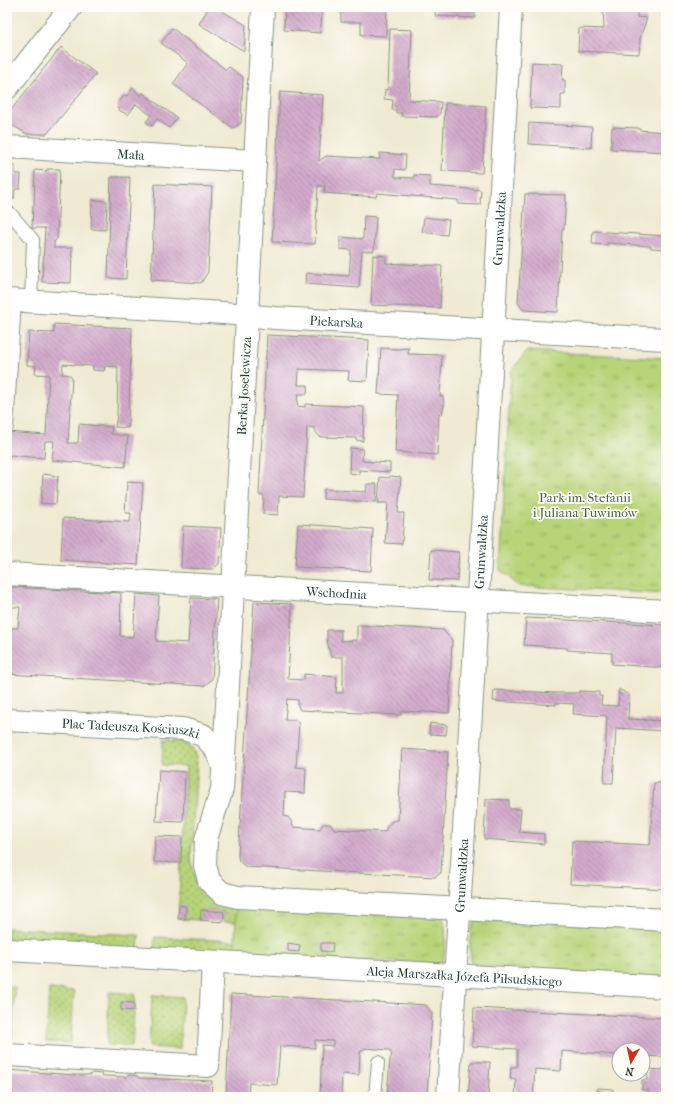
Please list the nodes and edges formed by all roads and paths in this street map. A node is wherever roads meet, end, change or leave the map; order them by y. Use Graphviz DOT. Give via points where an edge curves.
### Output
graph roads {
  1 [pos="71,7"];
  2 [pos="263,7"];
  3 [pos="511,7"];
  4 [pos="8,83"];
  5 [pos="7,147"];
  6 [pos="255,161"];
  7 [pos="7,213"];
  8 [pos="18,301"];
  9 [pos="247,316"];
  10 [pos="493,330"];
  11 [pos="666,339"];
  12 [pos="7,427"];
  13 [pos="7,574"];
  14 [pos="233,586"];
  15 [pos="478,600"];
  16 [pos="666,610"];
  17 [pos="7,720"];
  18 [pos="223,766"];
  19 [pos="460,909"];
  20 [pos="666,920"];
  21 [pos="7,950"];
  22 [pos="213,962"];
  23 [pos="456,976"];
  24 [pos="666,987"];
  25 [pos="7,1055"];
  26 [pos="378,1062"];
  27 [pos="375,1097"];
  28 [pos="448,1097"];
  1 -- 4 [label="street"];
  2 -- 6 [label="street, Berka Joselewicza"];
  3 -- 10 [label="street, Grunwaldzka"];
  5 -- 6 [label="street, Mała"];
  6 -- 9 [label="street, Berka Joselewicza"];
  7 -- 8 [label="lane" via="10,213 33,240"];
  8 -- 9 [label="street, Piekarska"];
  8 -- 12 [label="lane"];
  9 -- 10 [label="street, Piekarska"];
  9 -- 14 [label="street, Berka Joselewicza"];
  10 -- 11 [label="street, Piekarska"];
  10 -- 15 [label="street, Grunwaldzka"];
  13 -- 14 [label="street, Wschodnia"];
  14 -- 15 [label="street, Wschodnia"];
  14 -- 18 [label="street, Berka Joselewicza"];
  15 -- 16 [label="street, Wschodnia"];
  15 -- 19 [label="street, Grunwaldzka"];
  17 -- 18 [label="street, Plac Tadeusza Kościuszki" via="183,729 203,735 215,748"];
  18 -- 19 [label="street, Plac Tadeusza Kościuszki" via="222,789 206,839 205,866 209,881 222,893 267,899"];
  19 -- 20 [label="street"];
  19 -- 23 [label="street, Grunwaldzka"];
  21 -- 22 [label="street"];
  22 -- 23 [label="street, Aleja Marszałka Józefa Piłsudskiego"];
  22 -- 25 [label="street" via="208,1066"];
  23 -- 24 [label="street, Aleja Marszałka Józefa Piłsudskiego"];
  23 -- 28 [label="street, Grunwaldzka"];
  26 -- 27 [label="lane"];
}
